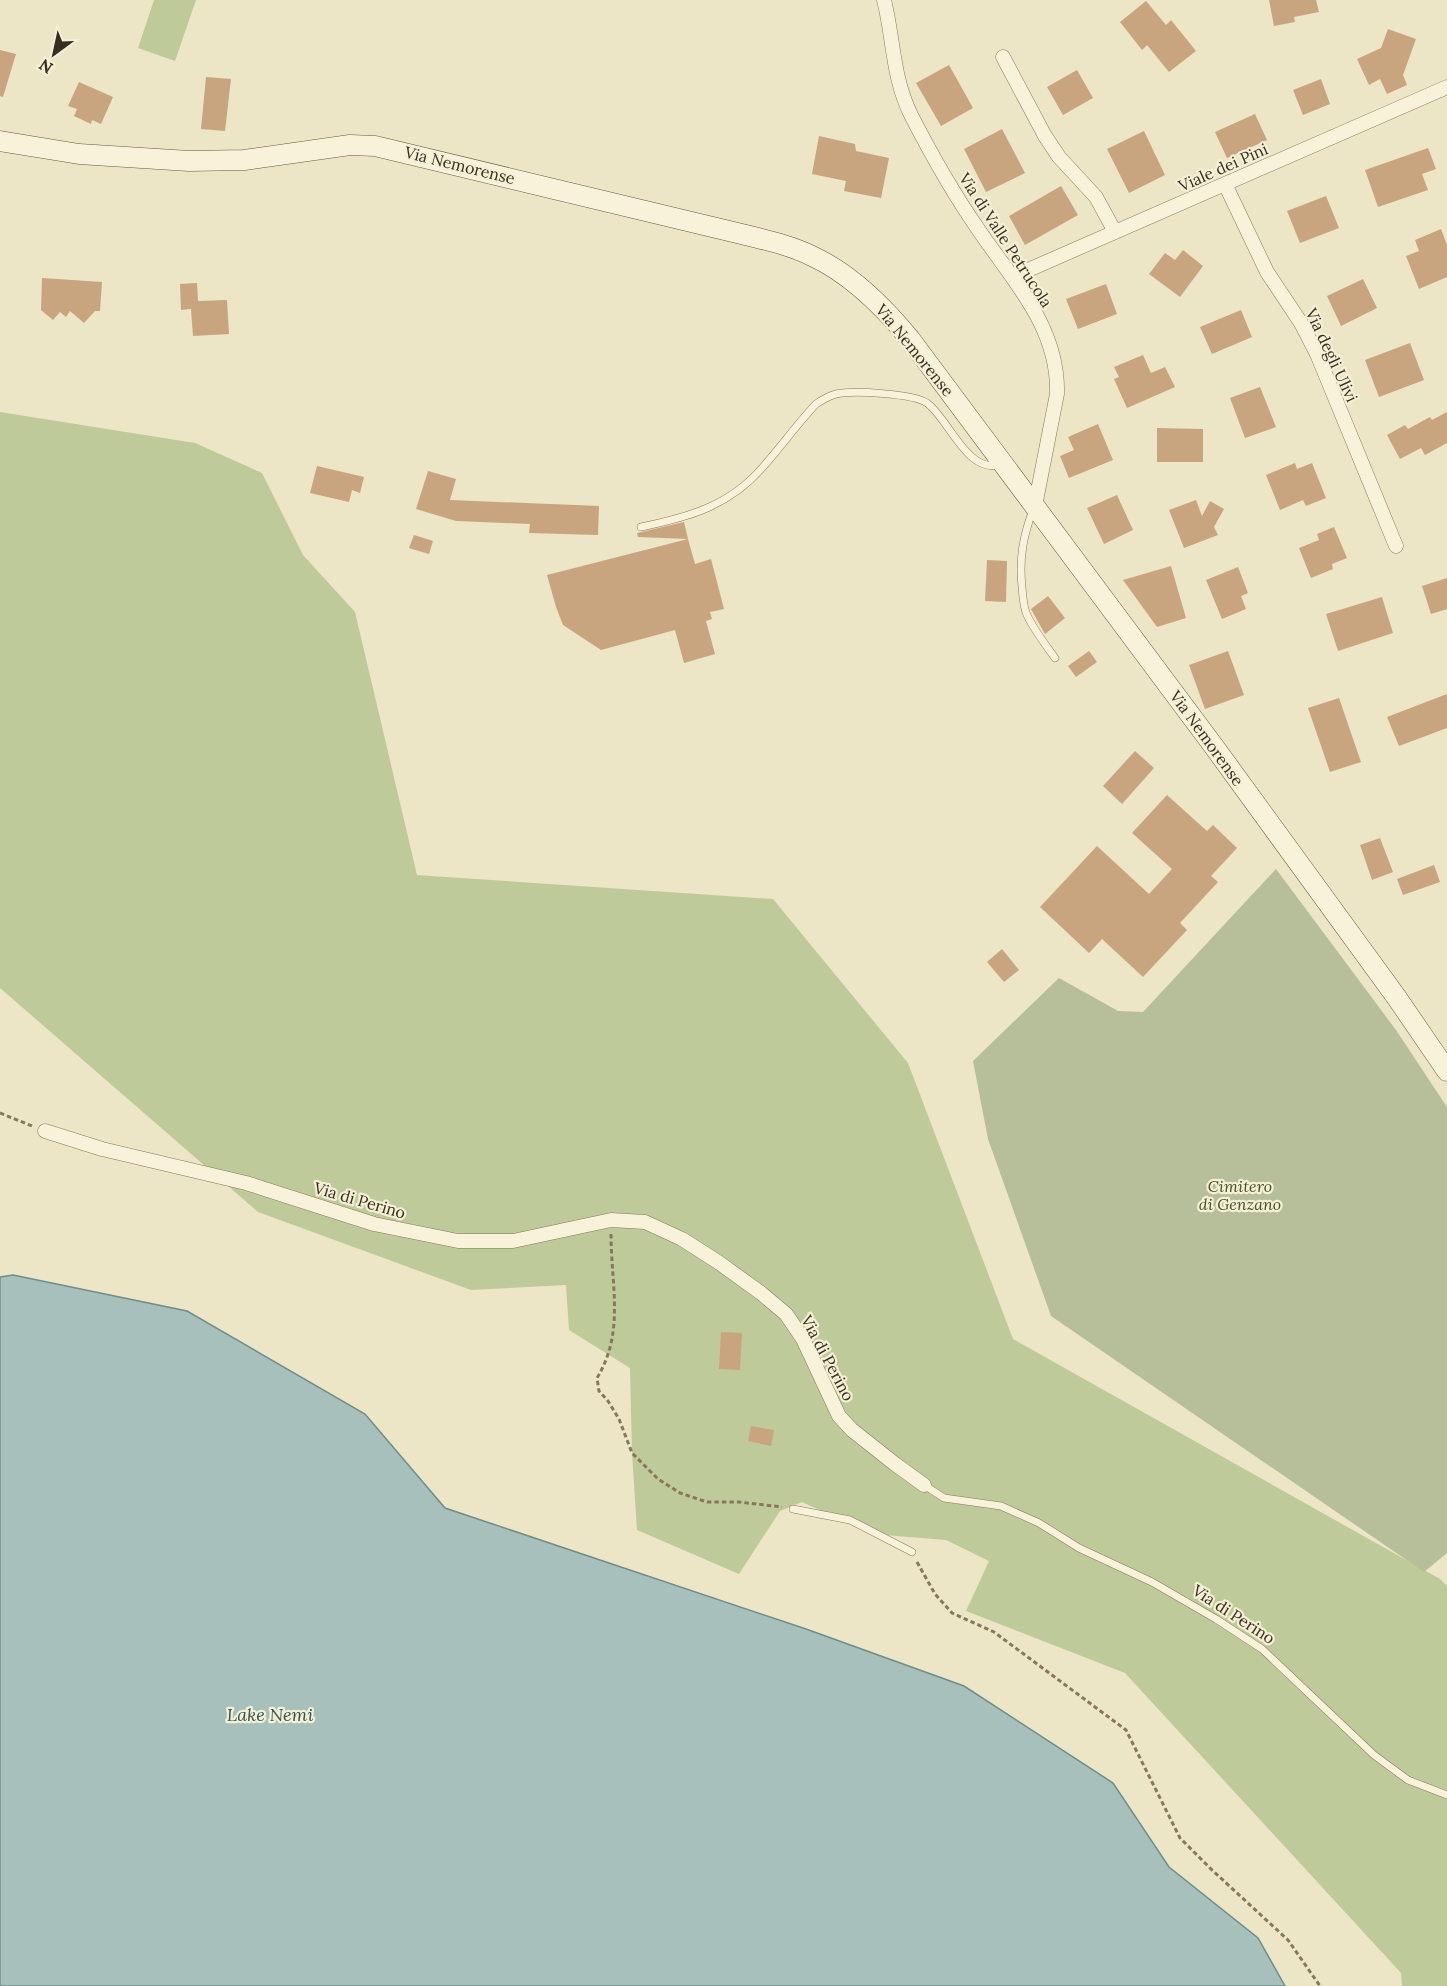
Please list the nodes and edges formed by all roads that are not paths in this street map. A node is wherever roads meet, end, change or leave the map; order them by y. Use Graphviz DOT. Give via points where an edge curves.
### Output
graph roads {
  1 [pos="884,0"];
  2 [pos="1002,57"];
  3 [pos="1447,87"];
  4 [pos="0,141"];
  5 [pos="1225,184"];
  6 [pos="1115,232"];
  7 [pos="1012,277"];
  8 [pos="1003,464"];
  9 [pos="1035,506"];
  10 [pos="641,527"];
  11 [pos="1396,546"];
  12 [pos="1055,658"];
  13 [pos="1447,1071"];
  14 [pos="45,1131"];
  15 [pos="924,1485"];
  16 [pos="793,1509"];
  17 [pos="912,1552"];
  18 [pos="1447,1795"];
  1 -- 7 [label="street, Via di Valle Petrucola" via="896,71 910,114 955,195"];
  2 -- 6 [label="street" via="1045,136 1096,197"];
  3 -- 5 [label="street, Viale dei Pini"];
  4 -- 8 [label="main road, Via Nemorense" via="79,154 189,161 244,160 350,145 375,146 780,244 831,266 873,298 910,339"];
  5 -- 6 [label="street, Viale dei Pini"];
  5 -- 11 [label="street, Via degli Ulivi" via="1267,272 1317,354"];
  6 -- 7 [label="street, Viale dei Pini"];
  7 -- 9 [label="street, Via di Valle Petrucola" via="1052,347 1057,376 1053,418"];
  8 -- 9 [label="main road, Via Nemorense"];
  8 -- 10 [label="lane" via="991,466 974,460 940,415 920,399 838,393 816,404 762,468 737,491 700,512"];
  9 -- 12 [label="lane" via="1021,550 1023,598 1030,621"];
  9 -- 13 [label="main road, Via Nemorense"];
  14 -- 15 [label="street, Via di Perino" via="102,1149 246,1183 374,1224 458,1241 513,1241 610,1220 645,1222 718,1262 786,1314 803,1339 839,1416"];
  15 -- 18 [label="lane, Via di Perino" via="944,1498 1001,1506 1040,1523 1079,1548 1152,1582 1216,1619 1262,1650 1374,1755 1408,1780"];
  16 -- 17 [label="lane" via="850,1520"];
}
